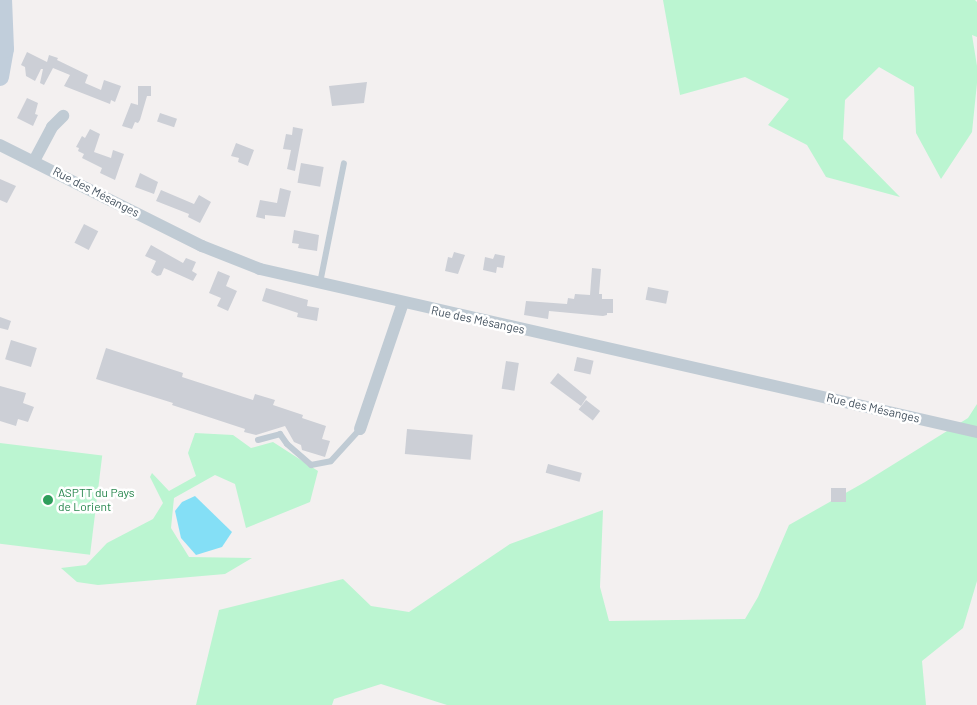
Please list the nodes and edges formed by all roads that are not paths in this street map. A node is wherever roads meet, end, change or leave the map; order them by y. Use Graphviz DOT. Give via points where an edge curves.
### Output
graph roads {
  1 [pos="3,0"];
  2 [pos="0,78"];
  3 [pos="62,116"];
  4 [pos="0,145"];
  5 [pos="34,161"];
  6 [pos="344,164"];
  7 [pos="320,283"];
  8 [pos="403,303"];
  9 [pos="360,429"];
  10 [pos="977,432"];
  11 [pos="258,440"];
  1 -- 2 [label="street" via="5,49"];
  3 -- 5 [label="street" via="52,127"];
  4 -- 5 [label="street, Rue des Mésanges"];
  5 -- 7 [label="street, Rue des Mésanges" via="202,246 260,269"];
  6 -- 7 [label="lane"];
  7 -- 8 [label="street, Rue des Mésanges"];
  8 -- 9 [label="street"];
  8 -- 10 [label="street, Rue des Mésanges"];
  9 -- 11 [label="lane" via="331,461 311,465 280,434"];
}
